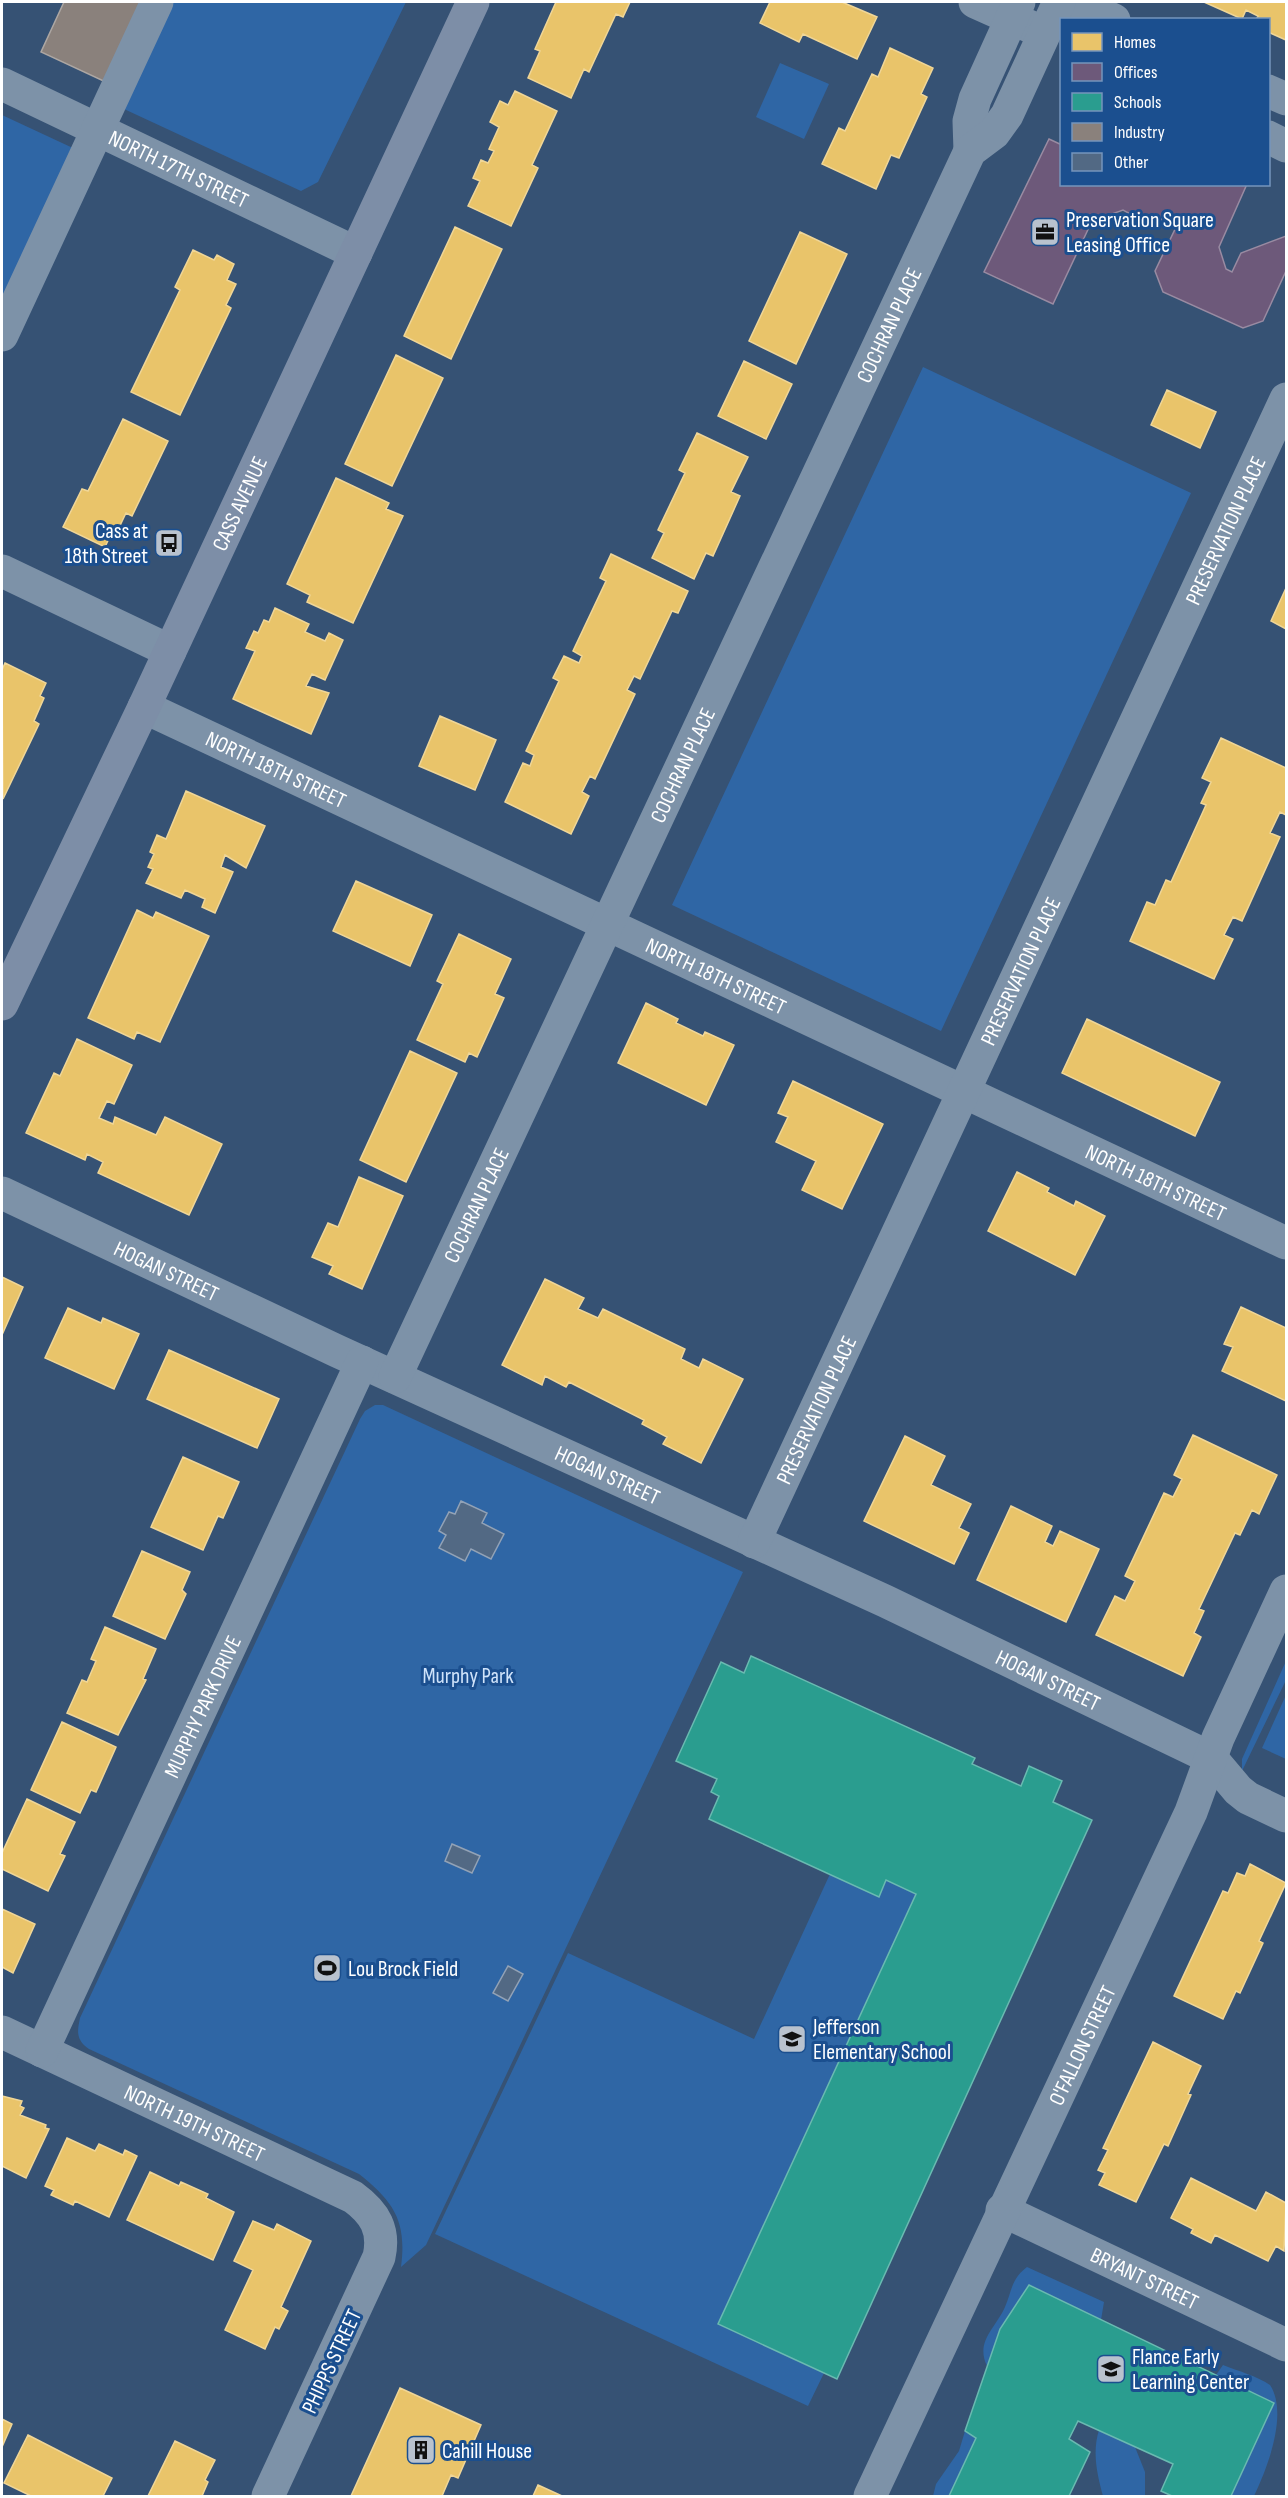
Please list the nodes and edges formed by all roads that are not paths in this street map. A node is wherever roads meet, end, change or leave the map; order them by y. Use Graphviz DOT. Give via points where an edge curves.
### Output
graph roads {
  1 [pos="157,2"];
  2 [pos="473,2"];
  3 [pos="975,2"];
  4 [pos="1059,2"];
  5 [pos="1075,2"];
  6 [pos="1015,10"];
  7 [pos="1110,18"];
  8 [pos="1053,37"];
  9 [pos="2,84"];
  10 [pos="1270,91"];
  11 [pos="1287,99"];
  12 [pos="98,129"];
  13 [pos="1270,138"];
  14 [pos="1287,146"];
  15 [pos="970,152"];
  16 [pos="356,254"];
  17 [pos="2,332"];
  18 [pos="1287,399"];
  19 [pos="2,571"];
  20 [pos="170,651"];
  21 [pos="144,707"];
  22 [pos="608,924"];
  23 [pos="2,1004"];
  24 [pos="964,1092"];
  25 [pos="2,1193"];
  26 [pos="1287,1243"];
  27 [pos="362,1362"];
  28 [pos="395,1377"];
  29 [pos="754,1542"];
  30 [pos="1287,1591"];
  31 [pos="1211,1758"];
  32 [pos="1287,1816"];
  33 [pos="2,2032"];
  34 [pos="42,2051"];
  35 [pos="1002,2210"];
  36 [pos="378,2224"];
  37 [pos="1287,2345"];
  38 [pos="268,2496"];
  39 [pos="870,2496"];
  1 -- 12 [label="street"];
  2 -- 16 [label="main road, CASS AVENUE"];
  3 -- 6 [label="street"];
  4 -- 8 [label="street, COCHRAN PLACE"];
  5 -- 7 [label="street"];
  6 -- 8 [label="street"];
  6 -- 15 [label="street, COCHRAN PLACE" via="975,99 969,121"];
  8 -- 15 [label="street, COCHRAN PLACE" via="994,133"];
  9 -- 12 [label="street, NORTH 17TH STREET"];
  10 -- 11 [label="street"];
  12 -- 16 [label="street, NORTH 17TH STREET"];
  12 -- 17 [label="street"];
  13 -- 14 [label="street"];
  15 -- 22 [label="street, COCHRAN PLACE"];
  16 -- 20 [label="main road, CASS AVENUE"];
  18 -- 24 [label="street, PRESERVATION PLACE"];
  19 -- 20 [label="street"];
  20 -- 21 [label="main road, CASS AVENUE"];
  21 -- 22 [label="street, NORTH 18TH STREET"];
  21 -- 23 [label="main road, CASS AVENUE"];
  22 -- 24 [label="street, NORTH 18TH STREET"];
  22 -- 28 [label="street, COCHRAN PLACE"];
  24 -- 26 [label="street, NORTH 18TH STREET"];
  24 -- 29 [label="street, PRESERVATION PLACE"];
  25 -- 27 [label="street, HOGAN STREET"];
  27 -- 28 [label="street, HOGAN STREET"];
  27 -- 34 [label="street, MURPHY PARK DRIVE"];
  28 -- 29 [label="street, HOGAN STREET"];
  29 -- 31 [label="street, HOGAN STREET"];
  30 -- 31 [label="street, O'FALLON STREET"];
  31 -- 32 [label="street" via="1248,1798"];
  31 -- 35 [label="street, O'FALLON STREET" via="1191,1812"];
  33 -- 34 [label="street, NORTH 19TH STREET"];
  34 -- 36 [label="street, NORTH 19TH STREET" via="353,2197 367,2207"];
  35 -- 37 [label="street, BRYANT STREET"];
  35 -- 39 [label="street, O'FALLON STREET"];
  36 -- 38 [label="street, PHIPPS STREET" via="383,2241 379,2258"];
}
